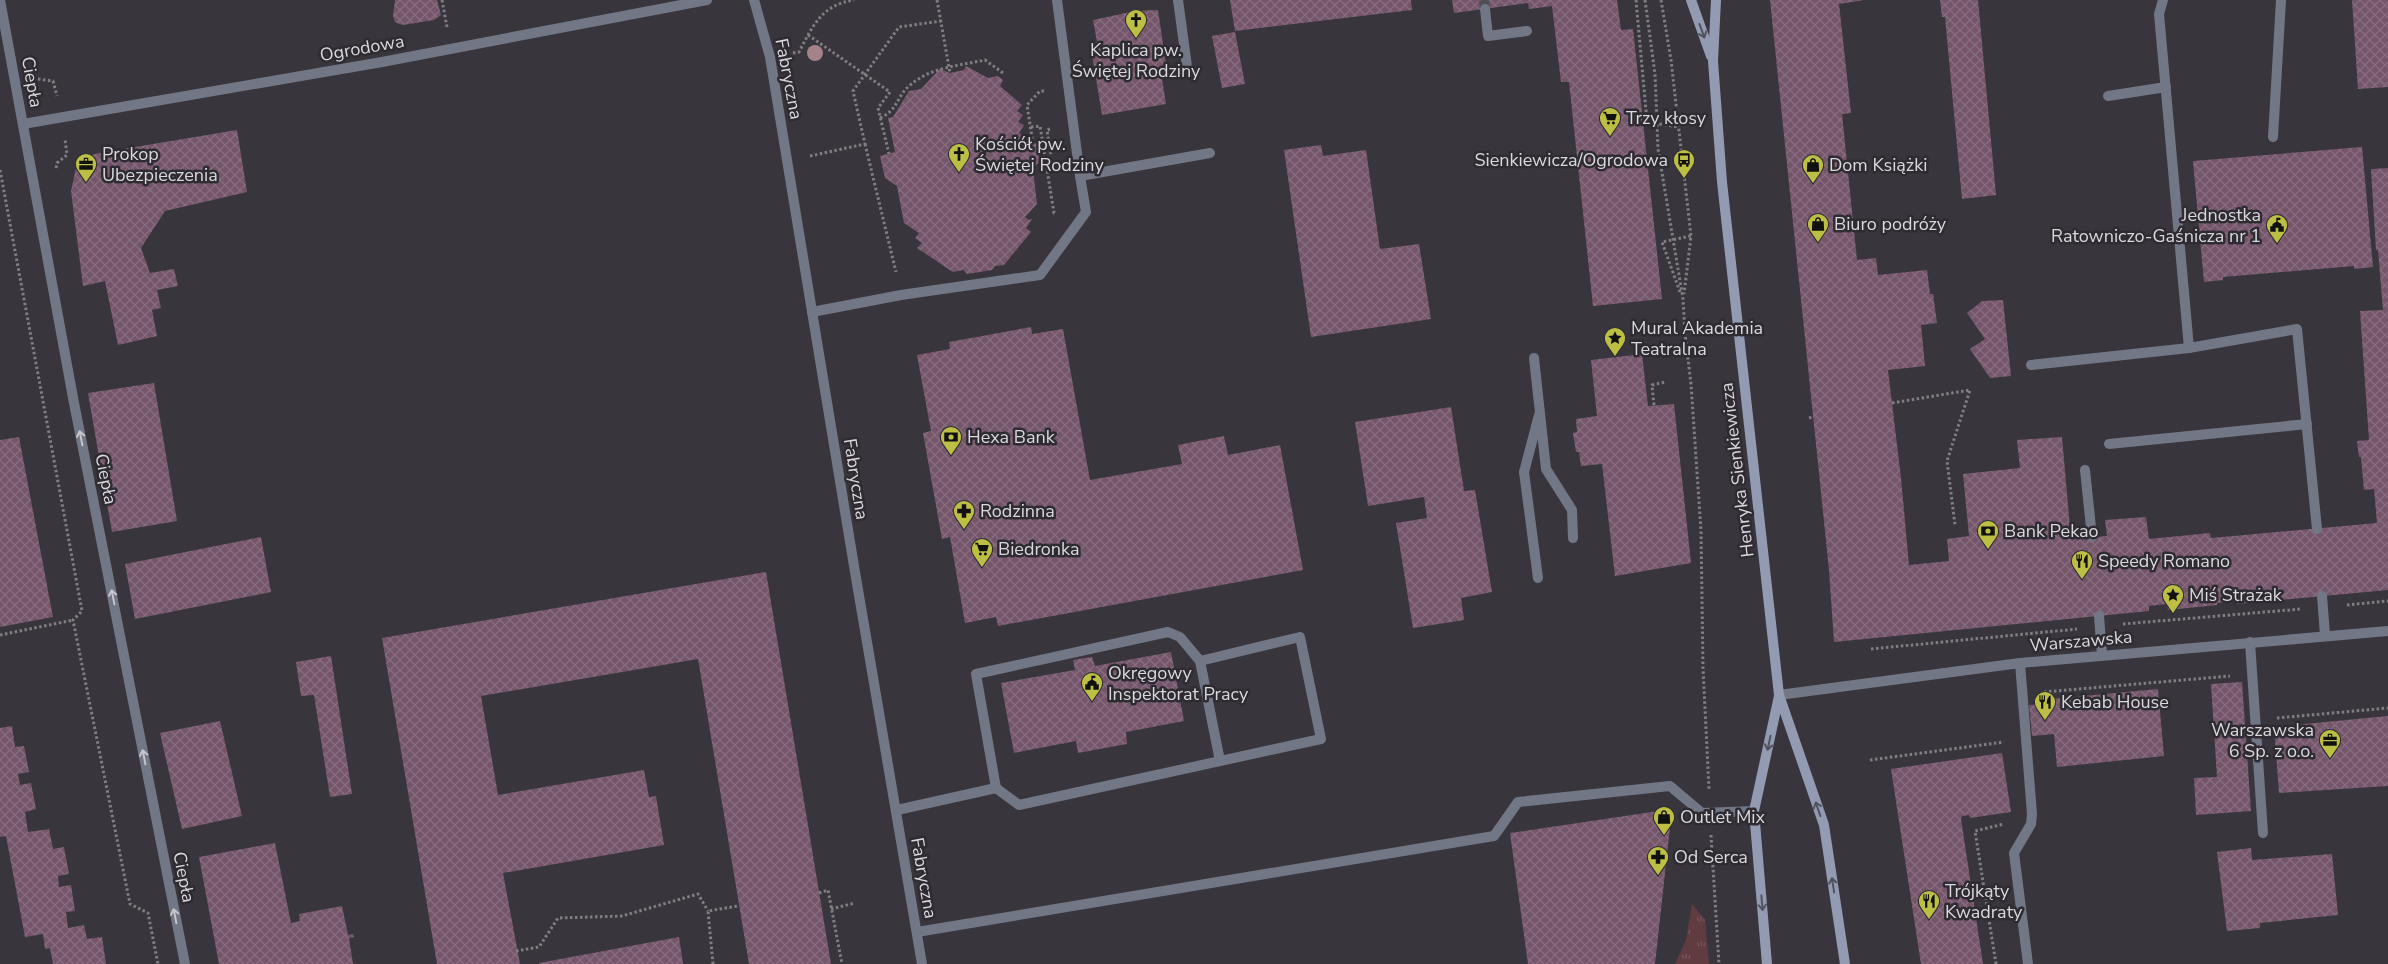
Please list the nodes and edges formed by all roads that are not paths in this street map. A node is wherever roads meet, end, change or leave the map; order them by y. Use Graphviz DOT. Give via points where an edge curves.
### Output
graph roads {
  1 [pos="0,0"];
  2 [pos="707,0"];
  3 [pos="754,0"];
  4 [pos="1057,0"];
  5 [pos="1178,0"];
  6 [pos="1691,0"];
  7 [pos="1716,0"];
  8 [pos="2163,0"];
  9 [pos="2281,0"];
  10 [pos="1485,8"];
  11 [pos="1527,31"];
  12 [pos="1713,61"];
  13 [pos="1188,74"];
  14 [pos="2166,87"];
  15 [pos="2108,96"];
  16 [pos="23,124"];
  17 [pos="2273,137"];
  18 [pos="1210,153"];
  19 [pos="1080,176"];
  20 [pos="812,312"];
  21 [pos="2189,348"];
  22 [pos="1534,358"];
  23 [pos="2031,365"];
  24 [pos="1540,408"];
  25 [pos="2307,424"];
  26 [pos="2109,444"];
  27 [pos="2085,470"];
  28 [pos="2317,529"];
  29 [pos="2092,537"];
  30 [pos="1573,538"];
  31 [pos="1538,578"];
  32 [pos="2322,601"];
  33 [pos="2099,621"];
  34 [pos="2388,631"];
  35 [pos="2325,635"];
  36 [pos="2250,642"];
  37 [pos="2102,655"];
  38 [pos="1200,661"];
  39 [pos="2020,663"];
  40 [pos="1779,695"];
  41 [pos="1220,761"];
  42 [pos="996,788"];
  43 [pos="897,810"];
  44 [pos="1754,811"];
  45 [pos="2262,833"];
  46 [pos="917,932"];
  47 [pos="185,964"];
  48 [pos="922,964"];
  49 [pos="1767,964"];
  50 [pos="1844,964"];
  51 [pos="2028,964"];
  1 -- 16 [label="street, Ciepła"];
  2 -- 16 [label="street, Ogrodowa" via="400,59"];
  3 -- 20 [label="street, Fabryczna" via="770,57"];
  4 -- 19 [label="street"];
  5 -- 13 [label="street"];
  6 -- 12 [label="main road, Henryka Sienkiewicza, one-way"];
  7 -- 12 [label="main road, Henryka Sienkiewicza"];
  8 -- 14 [label="street" via="2159,14"];
  9 -- 17 [label="street"];
  10 -- 11 [label="street" via="1488,36"];
  12 -- 40 [label="main road, Henryka Sienkiewicza" via="1734,300"];
  14 -- 15 [label="street"];
  14 -- 21 [label="street"];
  47 -- 16 [label="street, Ciepła, one-way" via="74,403"];
  18 -- 19 [label="street"];
  19 -- 20 [label="street" via="1086,212 1040,275 901,295"];
  20 -- 43 [label="street, Fabryczna"];
  21 -- 23 [label="street"];
  21 -- 25 [label="street" via="2297,329"];
  22 -- 24 [label="street"];
  24 -- 30 [label="street" via="1546,469 1572,510"];
  24 -- 31 [label="street" via="1524,472"];
  25 -- 26 [label="street"];
  25 -- 28 [label="street"];
  27 -- 29 [label="street"];
  32 -- 35 [label="street"];
  33 -- 37 [label="street"];
  34 -- 35 [label="street, Warszawska"];
  35 -- 36 [label="street, Warszawska"];
  36 -- 37 [label="street, Warszawska"];
  36 -- 45 [label="street"];
  37 -- 39 [label="street, Warszawska"];
  38 -- 41 [label="street"];
  38 -- 41 [label="street" via="1300,637 1321,739"];
  38 -- 42 [label="street" via="1180,637 1168,632 976,674"];
  39 -- 40 [label="street, Warszawska"];
  39 -- 51 [label="street" via="2032,814 2031,824 2014,853"];
  40 -- 44 [label="main road, Henryka Sienkiewicza, one-way"];
  50 -- 40 [label="main road, Henryka Sienkiewicza, one-way" via="1824,825"];
  41 -- 42 [label="street" via="1019,805"];
  42 -- 43 [label="street"];
  43 -- 46 [label="street, Fabryczna"];
  44 -- 46 [label="street" via="1702,813 1670,786 1518,802 1494,836"];
  44 -- 49 [label="main road, Henryka Sienkiewicza, one-way"];
  46 -- 48 [label="street, Fabryczna"];
}
